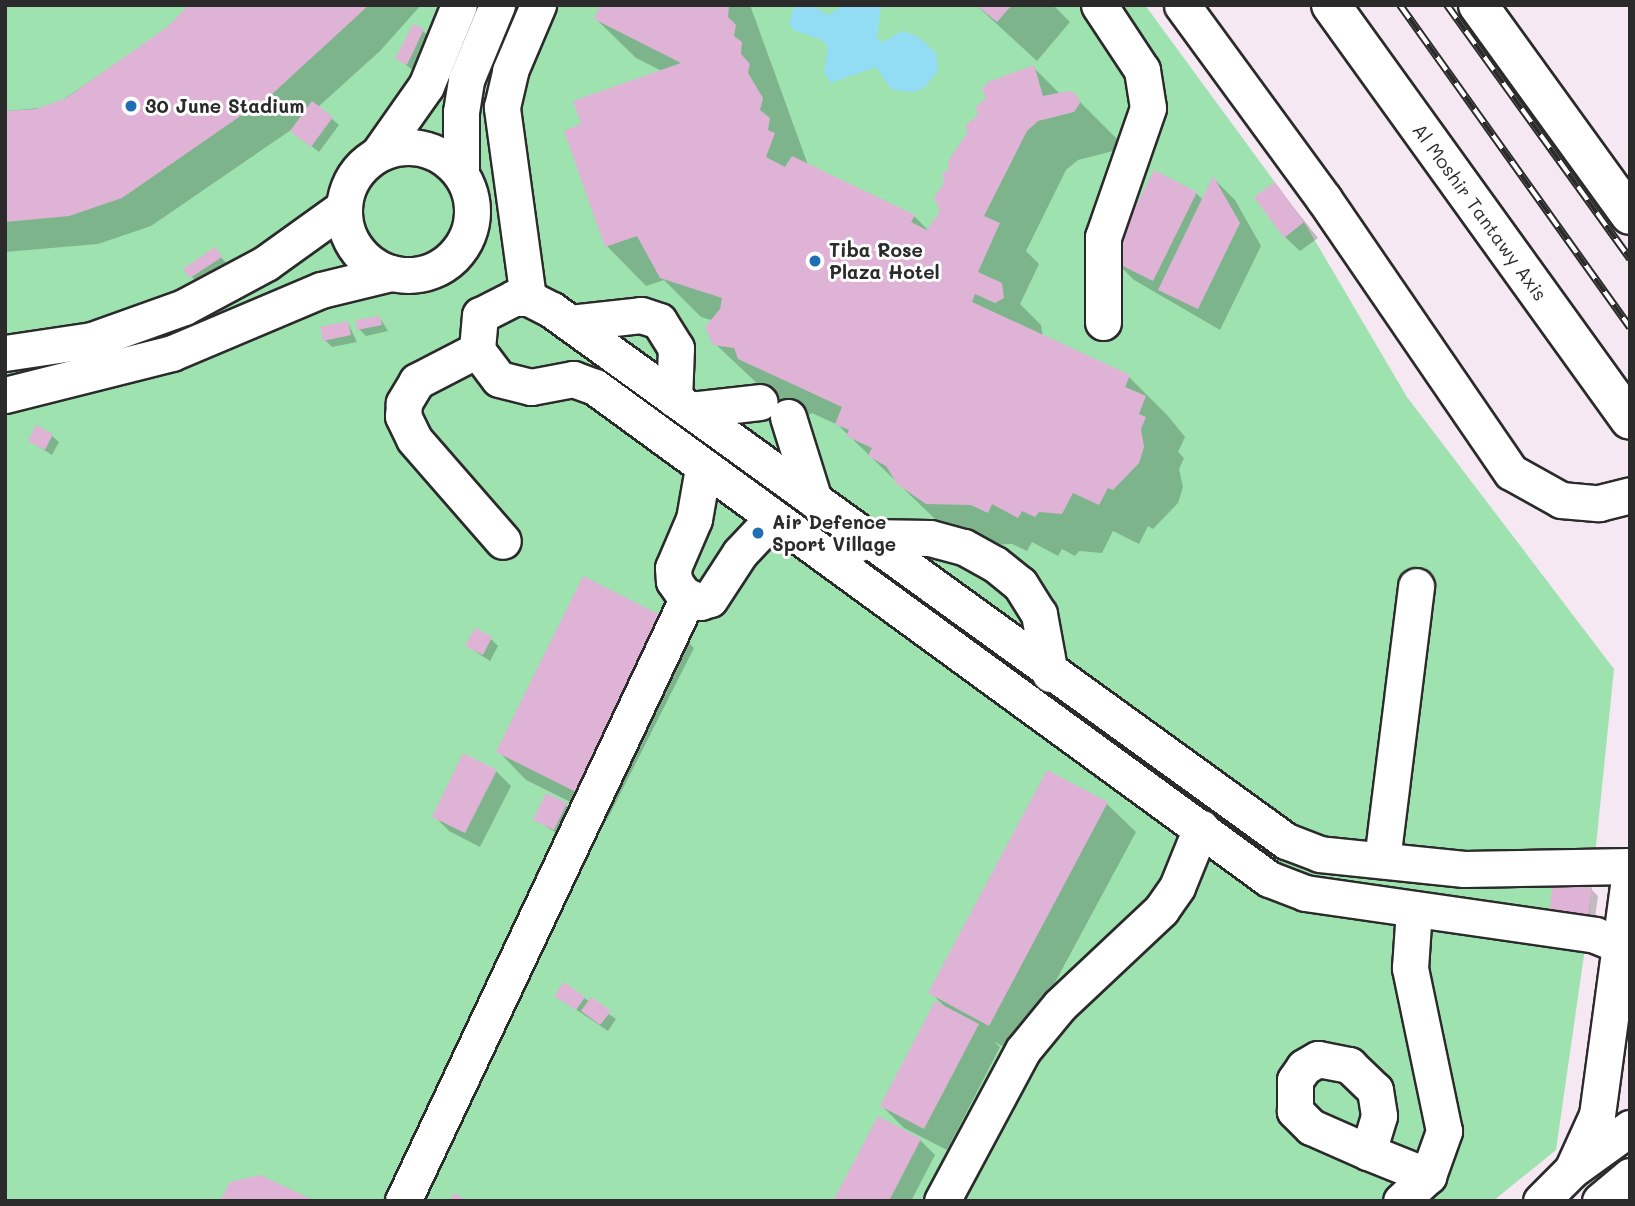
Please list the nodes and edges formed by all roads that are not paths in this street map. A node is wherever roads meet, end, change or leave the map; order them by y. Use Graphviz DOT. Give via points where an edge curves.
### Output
graph roads {
  1 [pos="459,5"];
  2 [pos="497,5"];
  3 [pos="538,5"];
  4 [pos="1099,5"];
  5 [pos="1182,5"];
  6 [pos="1331,5"];
  7 [pos="1478,5"];
  8 [pos="378,154"];
  9 [pos="461,174"];
  10 [pos="344,206"];
  11 [pos="1630,215"];
  12 [pos="391,273"];
  13 [pos="528,298"];
  14 [pos="1103,321"];
  15 [pos="570,323"];
  16 [pos="477,350"];
  17 [pos="5,354"];
  18 [pos="5,395"];
  19 [pos="682,404"];
  20 [pos="1630,420"];
  21 [pos="703,468"];
  22 [pos="1630,495"];
  23 [pos="814,500"];
  24 [pos="772,519"];
  25 [pos="864,537"];
  26 [pos="503,541"];
  27 [pos="841,569"];
  28 [pos="1416,586"];
  29 [pos="688,597"];
  30 [pos="1050,674"];
  31 [pos="1201,828"];
  32 [pos="1382,860"];
  33 [pos="1464,869"];
  34 [pos="1630,869"];
  35 [pos="1414,909"];
  36 [pos="1457,913"];
  37 [pos="1625,946"];
  38 [pos="1630,1128"];
  39 [pos="1368,1152"];
  40 [pos="1572,1170"];
  41 [pos="1428,1176"];
  42 [pos="1630,1176"];
  43 [pos="402,1201"];
  44 [pos="942,1201"];
  45 [pos="1401,1201"];
  46 [pos="1541,1201"];
  47 [pos="1600,1201"];
  1 -- 8 [label="street" via="426,86"];
  2 -- 9 [label="street" via="466,80"];
  3 -- 13 [label="street" via="510,71 502,107"];
  4 -- 14 [label="street" via="1142,70 1148,108 1103,237"];
  5 -- 22 [label="street" via="1324,199 1511,472 1561,500 1599,503"];
  6 -- 20 [label="highway, Al Moshir Tantawy Axis"];
  7 -- 11 [label="highway"];
  8 -- 9 [label="street" via="414,147 432,151"];
  8 -- 10 [label="street" via="361,167 349,185"];
  9 -- 12 [label="street" via="473,211 461,249 430,272"];
  10 -- 12 [label="street" via="345,224 361,255"];
  10 -- 17 [label="street" via="276,257 184,307 92,340"];
  12 -- 18 [label="street" via="321,290 172,353"];
  13 -- 15 [label="street"];
  13 -- 16 [label="street" via="501,301 480,315"];
  15 -- 19 [label="street"];
  15 -- 19 [label="street" via="641,315 659,321 676,348"];
  16 -- 21 [label="street" via="491,372 509,384 531,387 573,379 595,387"];
  16 -- 26 [label="street" via="417,382 404,403 403,416 414,439"];
  19 -- 23 [label="street"];
  19 -- 23 [label="street" via="774,409"];
  21 -- 24 [label="street"];
  21 -- 29 [label="street" via="694,519 673,568 677,589"];
  23 -- 25 [label="street"];
  24 -- 27 [label="street"];
  24 -- 29 [label="street" via="740,553 710,598 700,602"];
  25 -- 27 [label="street"];
  25 -- 30 [label="street"];
  25 -- 30 [label="street" via="946,540 1007,573 1039,614"];
  27 -- 31 [label="street"];
  28 -- 32 [label="street"];
  29 -- 43 [label="street"];
  30 -- 32 [label="street" via="1286,841 1320,854"];
  31 -- 35 [label="street" via="1283,885 1305,893"];
  31 -- 44 [label="street" via="1177,887 1161,910 1060,1005 1023,1050"];
  32 -- 33 [label="street"];
  33 -- 34 [label="street"];
  33 -- 36 [label="street"];
  34 -- 37 [label="street"];
  35 -- 36 [label="street"];
  35 -- 41 [label="street" via="1409,968 1444,1116 1442,1146"];
  36 -- 37 [label="street"];
  37 -- 40 [label="street" via="1597,1115"];
  38 -- 40 [label="street"];
  39 -- 41 [label="street"];
  40 -- 46 [label="street"];
  41 -- 45 [label="street"];
  42 -- 47 [label="street"];
}
